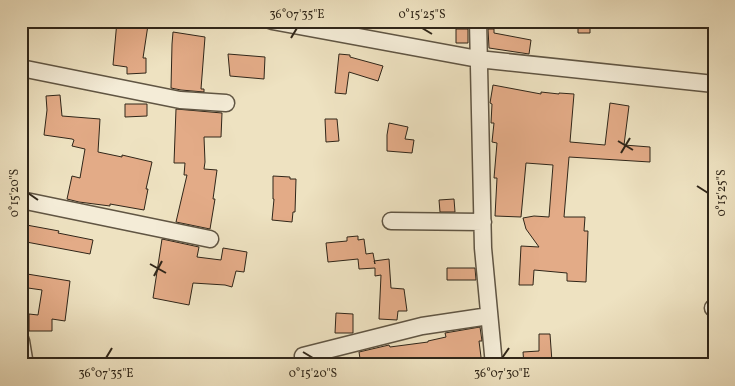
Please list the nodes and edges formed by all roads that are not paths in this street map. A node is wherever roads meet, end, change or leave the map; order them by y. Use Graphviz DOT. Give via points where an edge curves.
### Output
graph roads {
  1 [pos="272,21"];
  2 [pos="478,21"];
  3 [pos="478,59"];
  4 [pos="21,68"];
  5 [pos="714,84"];
  6 [pos="226,103"];
  7 [pos="21,200"];
  8 [pos="390,221"];
  9 [pos="483,222"];
  10 [pos="210,239"];
  11 [pos="489,316"];
  12 [pos="21,341"];
  13 [pos="303,356"];
  14 [pos="25,365"];
  15 [pos="494,365"];
  1 -- 3 [label="street"];
  2 -- 3 [label="street"];
  3 -- 5 [label="street"];
  3 -- 9 [label="street"];
  4 -- 6 [label="street" via="180,100"];
  7 -- 10 [label="street"];
  8 -- 9 [label="street"];
  9 -- 11 [label="street"];
  11 -- 13 [label="street" via="422,326"];
  11 -- 15 [label="street"];
  12 -- 14 [label="street"];
}
